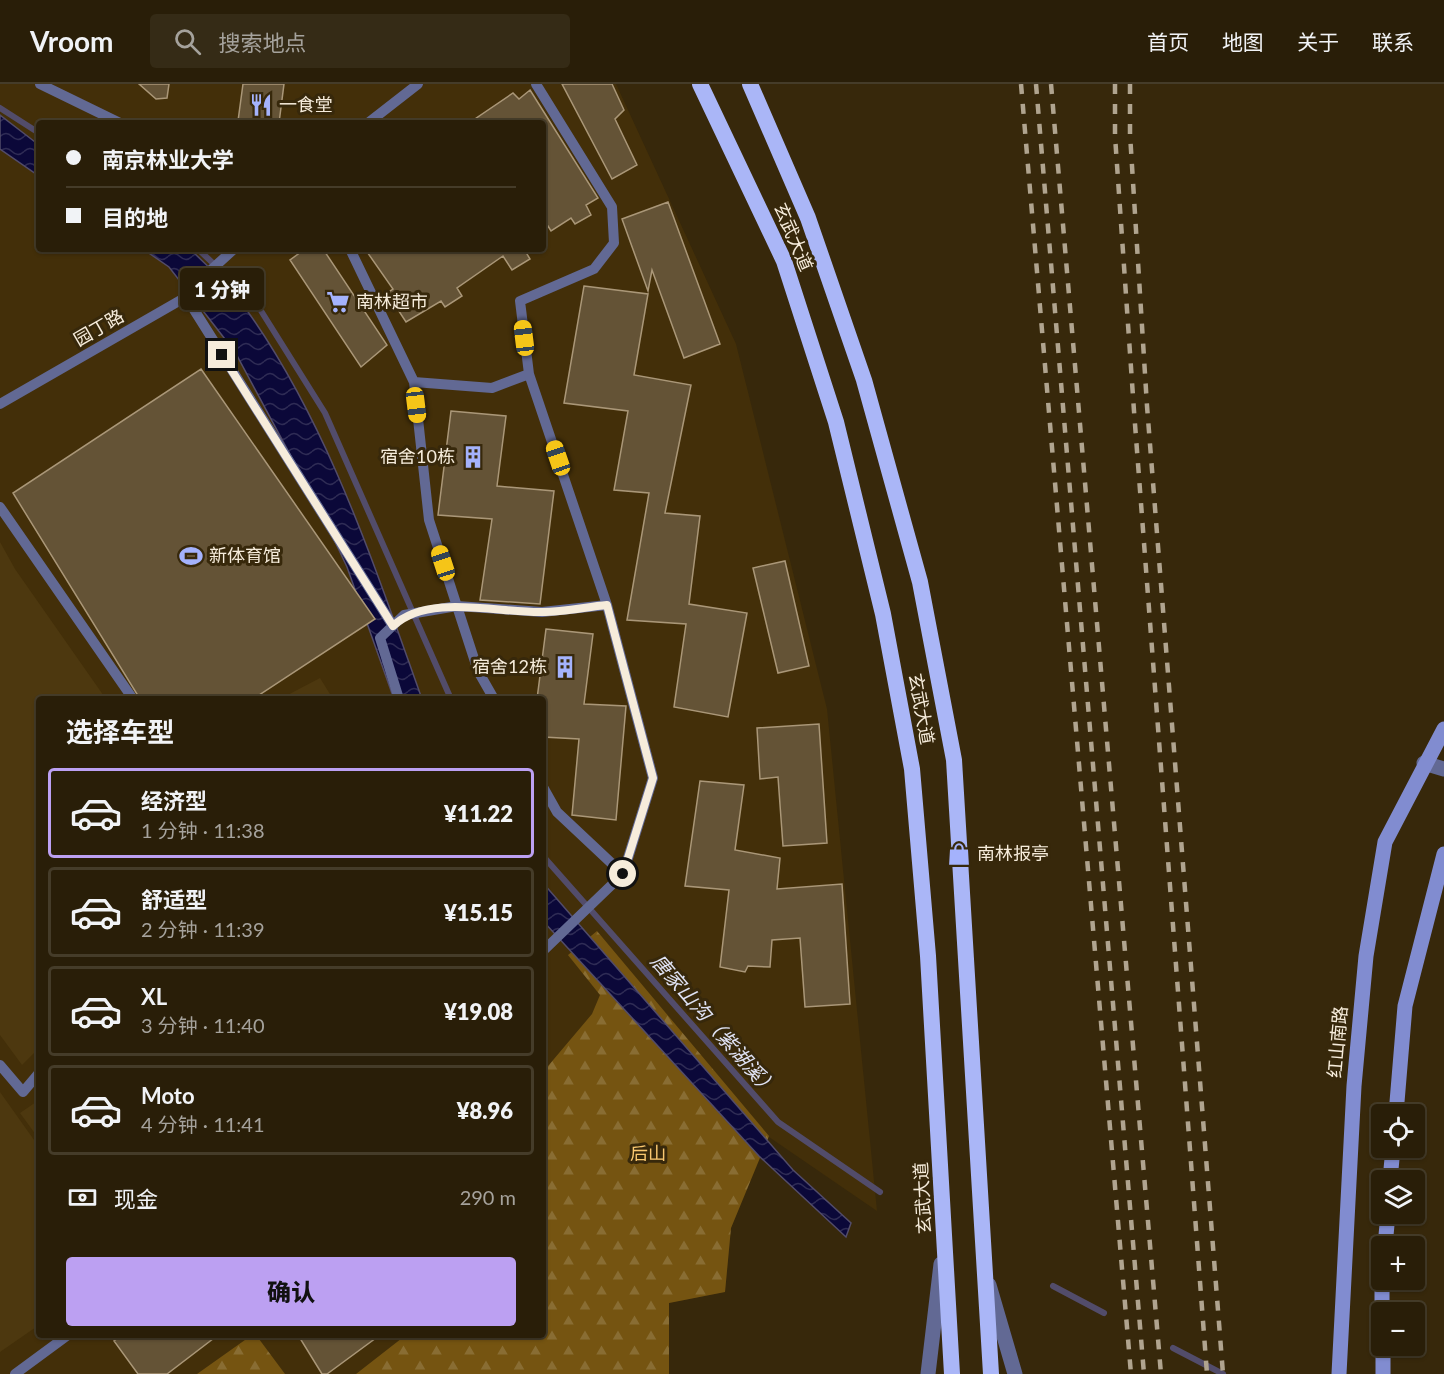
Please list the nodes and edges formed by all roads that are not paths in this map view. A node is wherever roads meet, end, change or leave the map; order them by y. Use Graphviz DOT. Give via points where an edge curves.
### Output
graph roads {
  1 [pos="40,84"];
  2 [pos="418,84"];
  3 [pos="536,84"];
  4 [pos="700,84"];
  5 [pos="750,84"];
  6 [pos="114,120"];
  7 [pos="372,120"];
  8 [pos="231,252"];
  9 [pos="351,252"];
  10 [pos="186,297"];
  11 [pos="529,374"];
  12 [pos="414,382"];
  13 [pos="0,404"];
  14 [pos="0,507"];
  15 [pos="607,605"];
  16 [pos="457,606"];
  17 [pos="393,626"];
  18 [pos="131,696"];
  19 [pos="398,696"];
  20 [pos="492,696"];
  21 [pos="1444,729"];
  22 [pos="1424,763"];
  23 [pos="1444,769"];
  24 [pos="546,792"];
  25 [pos="1444,854"];
  26 [pos="623,874"];
  27 [pos="546,946"];
  28 [pos="0,1065"];
  29 [pos="36,1077"];
  30 [pos="1397,1104"];
  31 [pos="944,1231"];
  32 [pos="984,1268"];
  33 [pos="64,1338"];
  34 [pos="1383,1356"];
  35 [pos="15,1374"];
  36 [pos="928,1374"];
  37 [pos="952,1374"];
  38 [pos="991,1374"];
  39 [pos="1015,1374"];
  40 [pos="1339,1374"];
  41 [pos="1383,1374"];
  1 -- 6 [label="lane"];
  2 -- 7 [label="lane"];
  3 -- 11 [label="lane" via="612,207 614,243 594,269 520,301"];
  4 -- 31 [label="highway, 玄武大道" via="784,261 836,422 883,614 912,769 928,956"];
  5 -- 32 [label="highway, 玄武大道" via="808,218 864,380 920,582 954,760"];
  8 -- 10 [label="lane, 园丁路"];
  9 -- 12 [label="lane"];
  10 -- 13 [label="lane, 园丁路"];
  10 -- 17 [label="lane"];
  11 -- 12 [label="lane" via="492,388"];
  11 -- 15 [label="lane"];
  12 -- 16 [label="lane" via="429,520"];
  14 -- 18 [label="lane"];
  15 -- 16 [label="lane" via="542,612"];
  15 -- 26 [label="lane" via="653,778"];
  16 -- 17 [label="lane" via="404,615"];
  16 -- 20 [label="lane" via="478,671"];
  17 -- 19 [label="lane" via="380,638"];
  21 -- 22 [label="main road, 红山南路"];
  22 -- 23 [label="street"];
  22 -- 40 [label="main road, 红山南路" via="1385,842 1366,956 1354,1086"];
  24 -- 26 [label="lane" via="557,812"];
  25 -- 30 [label="main road" via="1404,1006"];
  26 -- 27 [label="lane"];
  28 -- 29 [label="lane" via="24,1092"];
  31 -- 36 [label="street"];
  31 -- 37 [label="highway, 玄武大道"];
  32 -- 38 [label="highway, 玄武大道"];
  32 -- 39 [label="street"];
  33 -- 35 [label="lane"];
  34 -- 41 [label="main road"];
}
